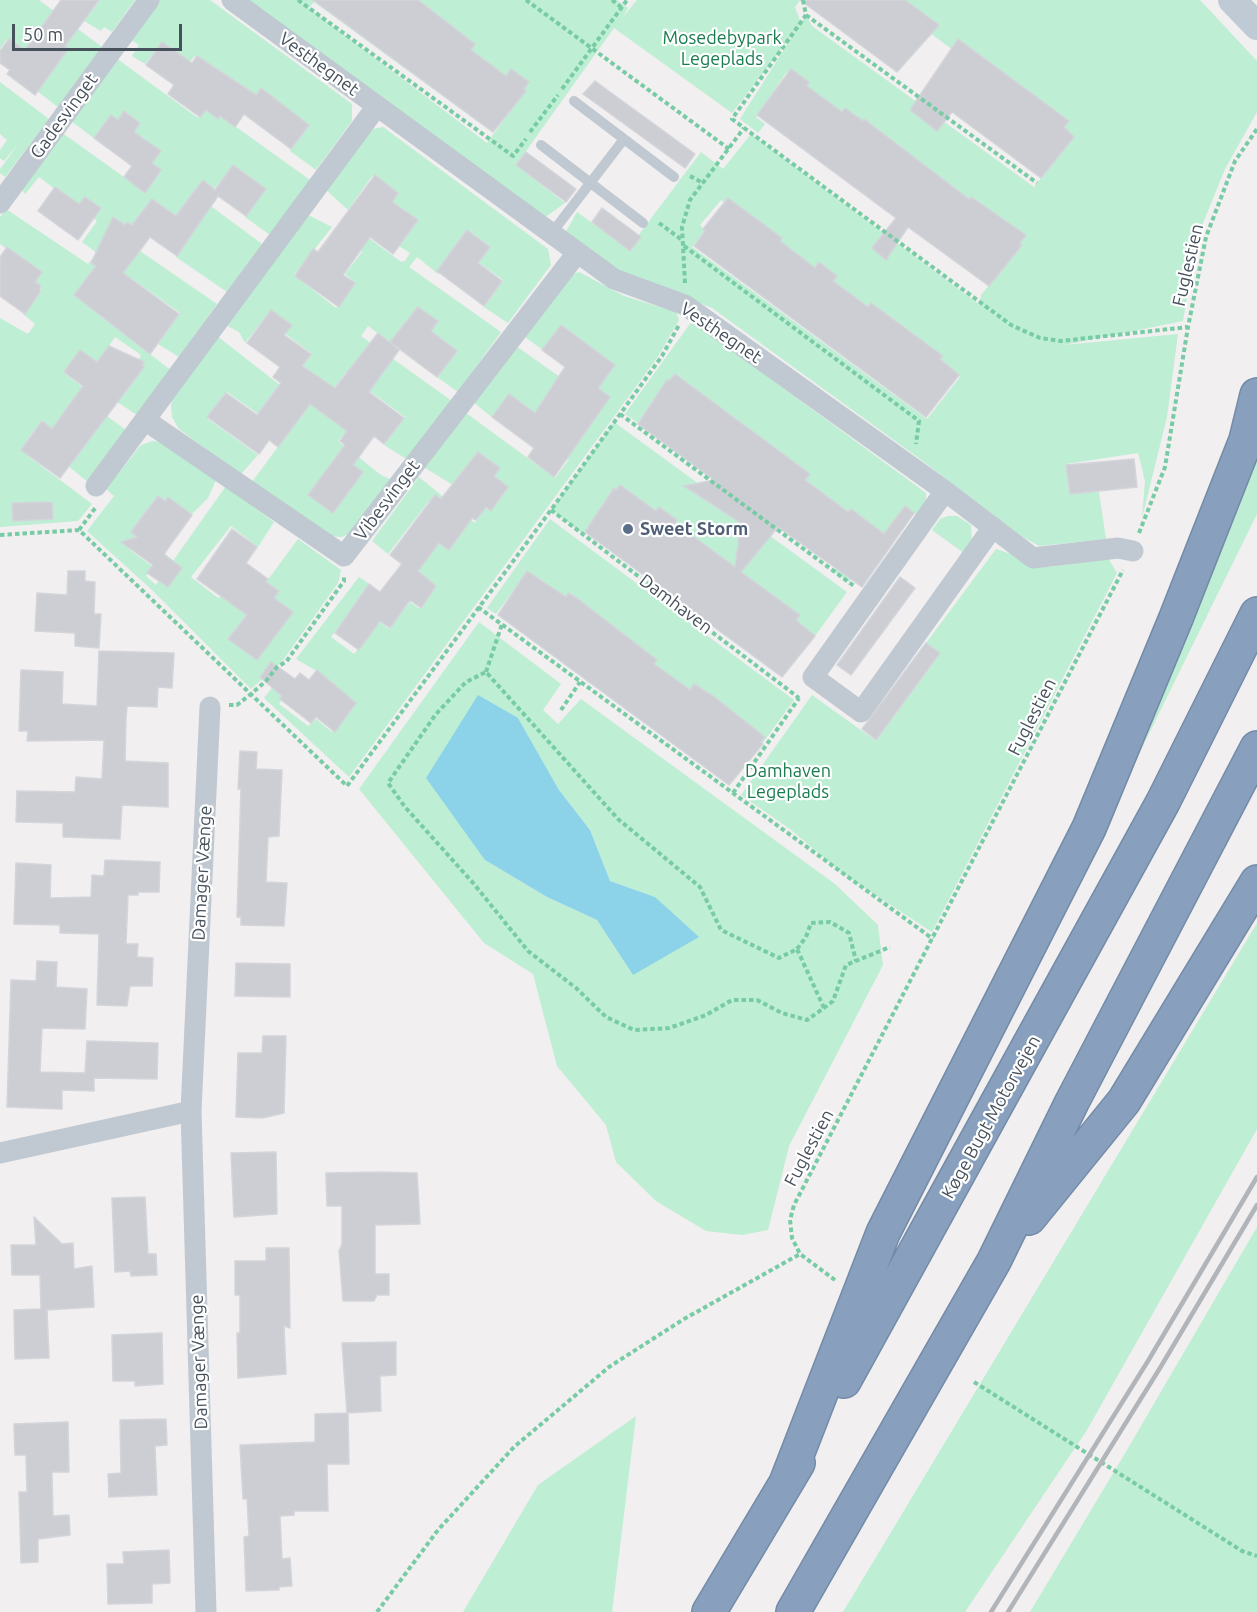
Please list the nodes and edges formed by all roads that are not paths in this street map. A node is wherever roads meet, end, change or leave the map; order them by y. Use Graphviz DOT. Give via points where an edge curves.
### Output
graph roads {
  1 [pos="149,0"];
  2 [pos="232,0"];
  3 [pos="1232,0"];
  4 [pos="1257,26"];
  5 [pos="574,101"];
  6 [pos="377,106"];
  7 [pos="624,139"];
  8 [pos="541,145"];
  9 [pos="674,177"];
  10 [pos="590,183"];
  11 [pos="0,203"];
  12 [pos="643,223"];
  13 [pos="551,234"];
  14 [pos="577,253"];
  15 [pos="1257,395"];
  16 [pos="145,420"];
  17 [pos="1253,422"];
  18 [pos="96,486"];
  19 [pos="945,491"];
  20 [pos="993,527"];
  21 [pos="1133,550"];
  22 [pos="1257,614"];
  23 [pos="210,707"];
  24 [pos="1257,748"];
  25 [pos="1257,882"];
  26 [pos="191,1111"];
  27 [pos="0,1154"];
  28 [pos="994,1261"];
  29 [pos="786,1483"];
  30 [pos="206,1612"];
  31 [pos="710,1612"];
  32 [pos="793,1612"];
  1 -- 11 [label="street, Gadesvinget"];
  2 -- 6 [label="street, Vesthegnet"];
  3 -- 4 [label="main road"];
  5 -- 7 [label="lane"];
  6 -- 13 [label="street, Vesthegnet"];
  6 -- 16 [label="street"];
  7 -- 9 [label="lane"];
  7 -- 10 [label="lane"];
  8 -- 10 [label="lane"];
  10 -- 12 [label="lane"];
  10 -- 13 [label="lane"];
  13 -- 14 [label="street, Vesthegnet"];
  14 -- 16 [label="street, Vibesvinget" via="344,556"];
  14 -- 19 [label="street, Vesthegnet" via="614,279 685,305"];
  15 -- 17 [label="highway"];
  16 -- 18 [label="street"];
  17 -- 29 [label="highway" via="1089,828 883,1233"];
  19 -- 20 [label="street, Vesthegnet"];
  19 -- 20 [label="street" via="813,677 861,712"];
  20 -- 21 [label="street, Vesthegnet" via="1033,558 1118,548"];
  22 -- 29 [label="highway, Køge Bugt Motorvejen" via="1163,802"];
  23 -- 26 [label="street, Damager Vænge"];
  24 -- 28 [label="highway" via="1072,1102"];
  25 -- 28 [label="highway" via="1124,1101"];
  26 -- 27 [label="street"];
  26 -- 30 [label="street, Damager Vænge"];
  28 -- 32 [label="highway"];
  29 -- 31 [label="highway, Køge Bugt Motorvejen"];
}
